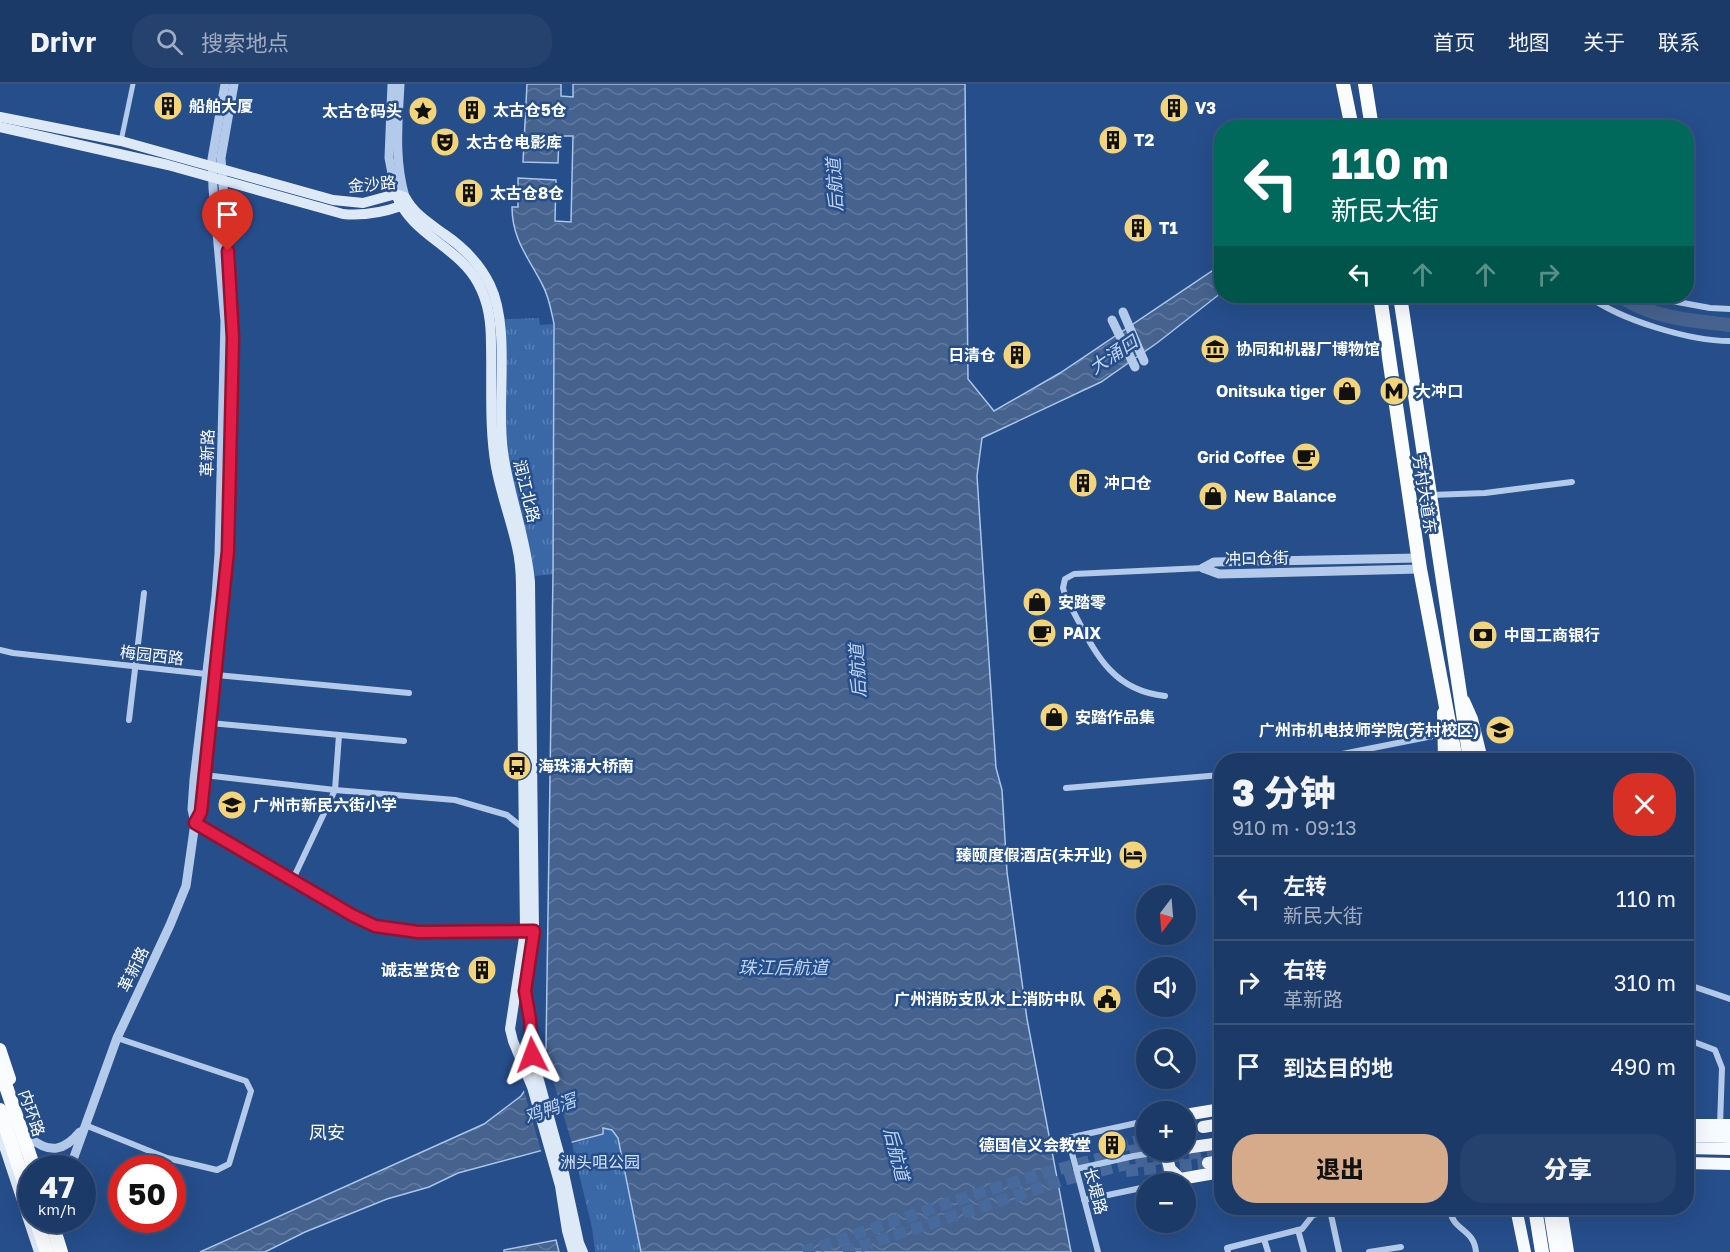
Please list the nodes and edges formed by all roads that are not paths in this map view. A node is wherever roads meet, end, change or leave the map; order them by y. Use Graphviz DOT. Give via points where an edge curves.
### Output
graph roads {
  1 [pos="133,84"];
  2 [pos="225,84"];
  3 [pos="234,84"];
  4 [pos="392,84"];
  5 [pos="400,84"];
  6 [pos="1343,84"];
  7 [pos="1365,84"];
  8 [pos="0,117"];
  9 [pos="1350,120"];
  10 [pos="1371,120"];
  11 [pos="0,127"];
  12 [pos="121,141"];
  13 [pos="217,174"];
  14 [pos="401,199"];
  15 [pos="1381,303"];
  16 [pos="1401,303"];
  17 [pos="1599,303"];
  18 [pos="1683,303"];
  19 [pos="1730,309"];
  20 [pos="1123,312"];
  21 [pos="1112,320"];
  22 [pos="1730,341"];
  23 [pos="1144,361"];
  24 [pos="1135,367"];
  25 [pos="1572,482"];
  26 [pos="1431,495"];
  27 [pos="1419,563"];
  28 [pos="1203,568"];
  29 [pos="144,593"];
  30 [pos="0,650"];
  31 [pos="136,666"];
  32 [pos="211,674"];
  33 [pos="409,693"];
  34 [pos="1461,694"];
  35 [pos="1165,696"];
  36 [pos="1443,697"];
  37 [pos="129,720"];
  38 [pos="210,723"];
  39 [pos="1443,734"];
  40 [pos="339,735"];
  41 [pos="405,741"];
  42 [pos="1347,753"];
  43 [pos="1444,753"];
  44 [pos="1454,753"];
  45 [pos="1469,753"];
  46 [pos="1480,753"];
  47 [pos="204,775"];
  48 [pos="1214,776"];
  49 [pos="1066,788"];
  50 [pos="335,790"];
  51 [pos="195,823"];
  52 [pos="524,828"];
  53 [pos="293,879"];
  54 [pos="530,931"];
  55 [pos="528,943"];
  56 [pos="1694,987"];
  57 [pos="1730,999"];
  58 [pos="117,1038"];
  59 [pos="1694,1042"];
  60 [pos="1,1059"];
  61 [pos="0,1087"];
  62 [pos="0,1110"];
  63 [pos="1214,1110"];
  64 [pos="1196,1113"];
  65 [pos="0,1115"];
  66 [pos="1136,1123"];
  67 [pos="86,1125"];
  68 [pos="1694,1125"];
  69 [pos="1725,1125"];
  70 [pos="1214,1126"];
  71 [pos="1203,1127"];
  72 [pos="0,1134"];
  73 [pos="1694,1136"];
  74 [pos="1730,1137"];
  75 [pos="24,1140"];
  76 [pos="1214,1144"];
  77 [pos="1196,1146"];
  78 [pos="1694,1148"];
  79 [pos="1730,1149"];
  80 [pos="27,1155"];
  81 [pos="29,1155"];
  82 [pos="33,1155"];
  83 [pos="75,1155"];
  84 [pos="1136,1155"];
  85 [pos="1208,1162"];
  86 [pos="1214,1162"];
  87 [pos="1694,1163"];
  88 [pos="1730,1164"];
  89 [pos="18,1165"];
  90 [pos="18,1167"];
  91 [pos="1076,1169"];
  92 [pos="1214,1173"];
  93 [pos="1196,1176"];
  94 [pos="1136,1189"];
  95 [pos="1084,1200"];
  96 [pos="1313,1215"];
  97 [pos="1331,1215"];
  98 [pos="1451,1215"];
  99 [pos="1517,1215"];
  100 [pos="1536,1215"];
  101 [pos="1551,1215"];
  102 [pos="1562,1215"];
  103 [pos="1298,1230"];
  104 [pos="39,1233"];
  105 [pos="49,1233"];
  106 [pos="58,1233"];
  107 [pos="60,1233"];
  108 [pos="1263,1239"];
  109 [pos="1401,1247"];
  110 [pos="39,1252"];
  111 [pos="46,1252"];
  112 [pos="56,1252"];
  113 [pos="62,1252"];
  114 [pos="67,1252"];
  115 [pos="573,1252"];
  116 [pos="583,1252"];
  117 [pos="1098,1252"];
  118 [pos="1228,1252"];
  119 [pos="1268,1252"];
  120 [pos="1304,1252"];
  121 [pos="1339,1252"];
  122 [pos="1369,1252"];
  123 [pos="1476,1252"];
  124 [pos="1525,1252"];
  125 [pos="1542,1252"];
  126 [pos="1557,1252"];
  127 [pos="1568,1252"];
  1 -- 12 [label="street"];
  2 -- 13 [label="street, 革新路" via="214,138"];
  3 -- 13 [label="street, 革新路"];
  4 -- 14 [label="street" via="389,158"];
  5 -- 14 [label="street" via="397,141"];
  6 -- 9 [label="highway"];
  7 -- 10 [label="highway"];
  8 -- 12 [label="main road, 金沙路"];
  11 -- 13 [label="main road, 金沙路"];
  12 -- 13 [label="main road, 金沙路"];
  13 -- 14 [label="main road, 金沙路" via="351,203"];
  13 -- 32 [label="street, 革新路" via="225,364 219,564"];
  14 -- 52 [label="main road, 润江北路" via="413,222 464,262 479,284 490,316 494,449 521,577"];
  14 -- 54 [label="main road, 润江北路" via="470,257 485,276 497,307 502,450 530,582"];
  15 -- 27 [label="highway, 芳村大道东"];
  16 -- 26 [label="highway, 芳村大道东"];
  17 -- 22 [label="street" via="1695,338"];
  18 -- 19 [label="street"];
  20 -- 23 [label="street"];
  21 -- 24 [label="street"];
  25 -- 26 [label="street"];
  26 -- 34 [label="highway, 芳村大道东"];
  27 -- 28 [label="street, 冲口仓街" via="1214,562"];
  27 -- 36 [label="highway, 芳村大道东"];
  28 -- 35 [label="street" via="1074,574 1065,579 1066,598 1102,662 1122,683 1147,695"];
  29 -- 31 [label="street"];
  30 -- 31 [label="street, 梅园西路"];
  31 -- 32 [label="street, 梅园西路"];
  31 -- 37 [label="street"];
  32 -- 33 [label="street, 梅园西路"];
  32 -- 38 [label="street, 革新路"];
  32 -- 51 [label="street, 革新路" via="193,790"];
  34 -- 45 [label="highway, 芳村大道东"];
  34 -- 46 [label="main road, 芳村大道东"];
  36 -- 39 [label="main road, 芳村大道东"];
  36 -- 44 [label="highway, 芳村大道东"];
  38 -- 40 [label="street"];
  38 -- 47 [label="street, 革新路"];
  39 -- 42 [label="street"];
  39 -- 43 [label="main road, 芳村大道东"];
  40 -- 41 [label="street"];
  40 -- 50 [label="street"];
  47 -- 50 [label="street"];
  47 -- 51 [label="street, 革新路" via="201,812"];
  48 -- 49 [label="street"];
  50 -- 52 [label="street" via="455,800 507,815"];
  50 -- 53 [label="street"];
  51 -- 53 [label="street"];
  51 -- 58 [label="street, 革新路" via="186,886"];
  52 -- 54 [label="main road, 润江北路"];
  53 -- 54 [label="street" via="375,926 418,932"];
  54 -- 55 [label="main road, 润江北路"];
  55 -- 115 [label="main road" via="510,1029 532,1088 560,1186"];
  55 -- 116 [label="main road" via="525,991 532,1055"];
  56 -- 57 [label="street"];
  58 -- 67 [label="street, 革新路"];
  58 -- 67 [label="street" via="246,1081 251,1091 229,1164 217,1170 167,1158"];
  59 -- 69 [label="street" via="1715,1050 1722,1068"];
  60 -- 75 [label="main road"];
  60 -- 81 [label="highway, 内环路, bridge"];
  61 -- 75 [label="street"];
  62 -- 89 [label="highway, 内环路"];
  63 -- 64 [label="main road"];
  65 -- 90 [label="main road"];
  66 -- 91 [label="street, 长堤路" via="1068,1138"];
  67 -- 75 [label="street" via="73,1140 54,1149"];
  67 -- 83 [label="street, 革新路"];
  68 -- 69 [label="main road"];
  70 -- 71 [label="main road"];
  72 -- 110 [label="main road"];
  73 -- 74 [label="main road"];
  75 -- 80 [label="street"];
  75 -- 82 [label="main road"];
  76 -- 77 [label="main road"];
  78 -- 79 [label="main road"];
  84 -- 91 [label="street"];
  85 -- 86 [label="main road"];
  87 -- 88 [label="main road"];
  91 -- 95 [label="street, 长堤路"];
  92 -- 93 [label="main road"];
  94 -- 95 [label="street"];
  95 -- 117 [label="street, 长堤路"];
  96 -- 103 [label="street"];
  97 -- 121 [label="street"];
  98 -- 123 [label="street" via="1453,1222 1472,1237"];
  99 -- 124 [label="main road"];
  100 -- 125 [label="highway"];
  101 -- 126 [label="highway"];
  102 -- 127 [label="main road"];
  103 -- 108 [label="street"];
  103 -- 120 [label="street"];
  104 -- 111 [label="highway"];
  105 -- 112 [label="street"];
  106 -- 113 [label="highway"];
  107 -- 114 [label="main road"];
  108 -- 118 [label="street" via="1227,1248"];
  108 -- 119 [label="street"];
  109 -- 122 [label="street"];
}
